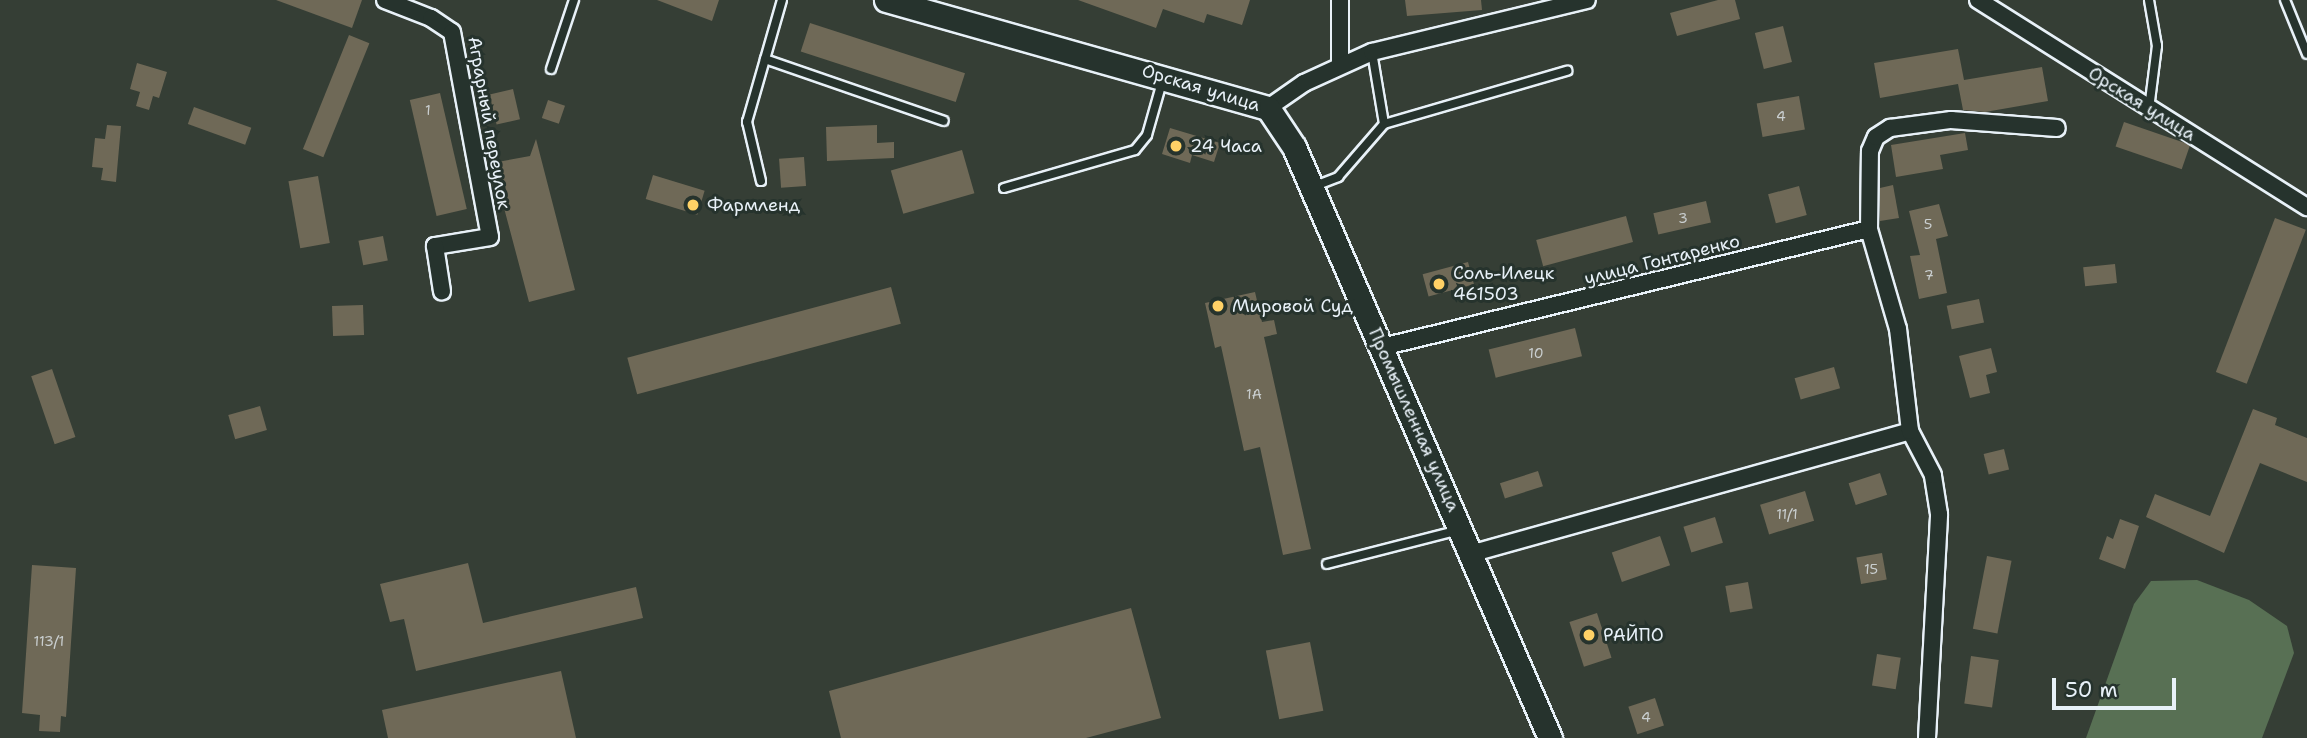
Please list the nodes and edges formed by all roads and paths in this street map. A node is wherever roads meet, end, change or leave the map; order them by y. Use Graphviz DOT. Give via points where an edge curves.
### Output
graph roads {
  1 [pos="385,0"];
  2 [pos="574,0"];
  3 [pos="782,0"];
  4 [pos="886,0"];
  5 [pos="1340,0"];
  6 [pos="1587,0"];
  7 [pos="1978,0"];
  8 [pos="2149,0"];
  9 [pos="2285,0"];
  10 [pos="1372,52"];
  11 [pos="2307,54"];
  12 [pos="765,59"];
  13 [pos="1340,65"];
  14 [pos="551,69"];
  15 [pos="1567,71"];
  16 [pos="1164,76"];
  17 [pos="1268,108"];
  18 [pos="2149,109"];
  19 [pos="944,121"];
  20 [pos="1384,124"];
  21 [pos="2057,128"];
  22 [pos="761,181"];
  23 [pos="1312,187"];
  24 [pos="1004,188"];
  25 [pos="2307,207"];
  26 [pos="1869,229"];
  27 [pos="442,291"];
  28 [pos="1382,347"];
  29 [pos="1910,431"];
  30 [pos="1461,529"];
  31 [pos="1470,554"];
  32 [pos="1327,564"];
  33 [pos="1550,738"];
  34 [pos="1927,738"];
  1 -- 27 [label="street, Аграрный переулок" via="431,18 452,32 490,237 435,246"];
  2 -- 14 [label="lane"];
  3 -- 12 [label="lane"];
  4 -- 16 [label="street, Орская улица"];
  5 -- 13 [label="street"];
  6 -- 10 [label="street, Орская улица"];
  7 -- 18 [label="street, Орская улица"];
  8 -- 18 [label="lane" via="2157,46"];
  9 -- 11 [label="lane"];
  10 -- 13 [label="street, Орская улица"];
  10 -- 20 [label="lane"];
  12 -- 19 [label="lane"];
  12 -- 22 [label="lane" via="747,122"];
  13 -- 17 [label="street, Орская улица"];
  15 -- 20 [label="lane"];
  16 -- 17 [label="street, Орская улица"];
  16 -- 24 [label="lane" via="1147,135 1135,150"];
  17 -- 23 [label="street, Промышленная улица"];
  18 -- 25 [label="street, Орская улица"];
  20 -- 23 [label="lane" via="1338,177"];
  21 -- 26 [label="street" via="1951,120 1890,128 1875,137 1867,166"];
  23 -- 28 [label="street, Промышленная улица"];
  26 -- 28 [label="street, улица Гонтаренко"];
  26 -- 29 [label="street" via="1898,329"];
  28 -- 30 [label="street, Промышленная улица"];
  29 -- 31 [label="street"];
  29 -- 34 [label="street" via="1933,475 1939,514"];
  30 -- 31 [label="street, Промышленная улица"];
  30 -- 32 [label="lane"];
  31 -- 33 [label="street, Промышленная улица"];
}
